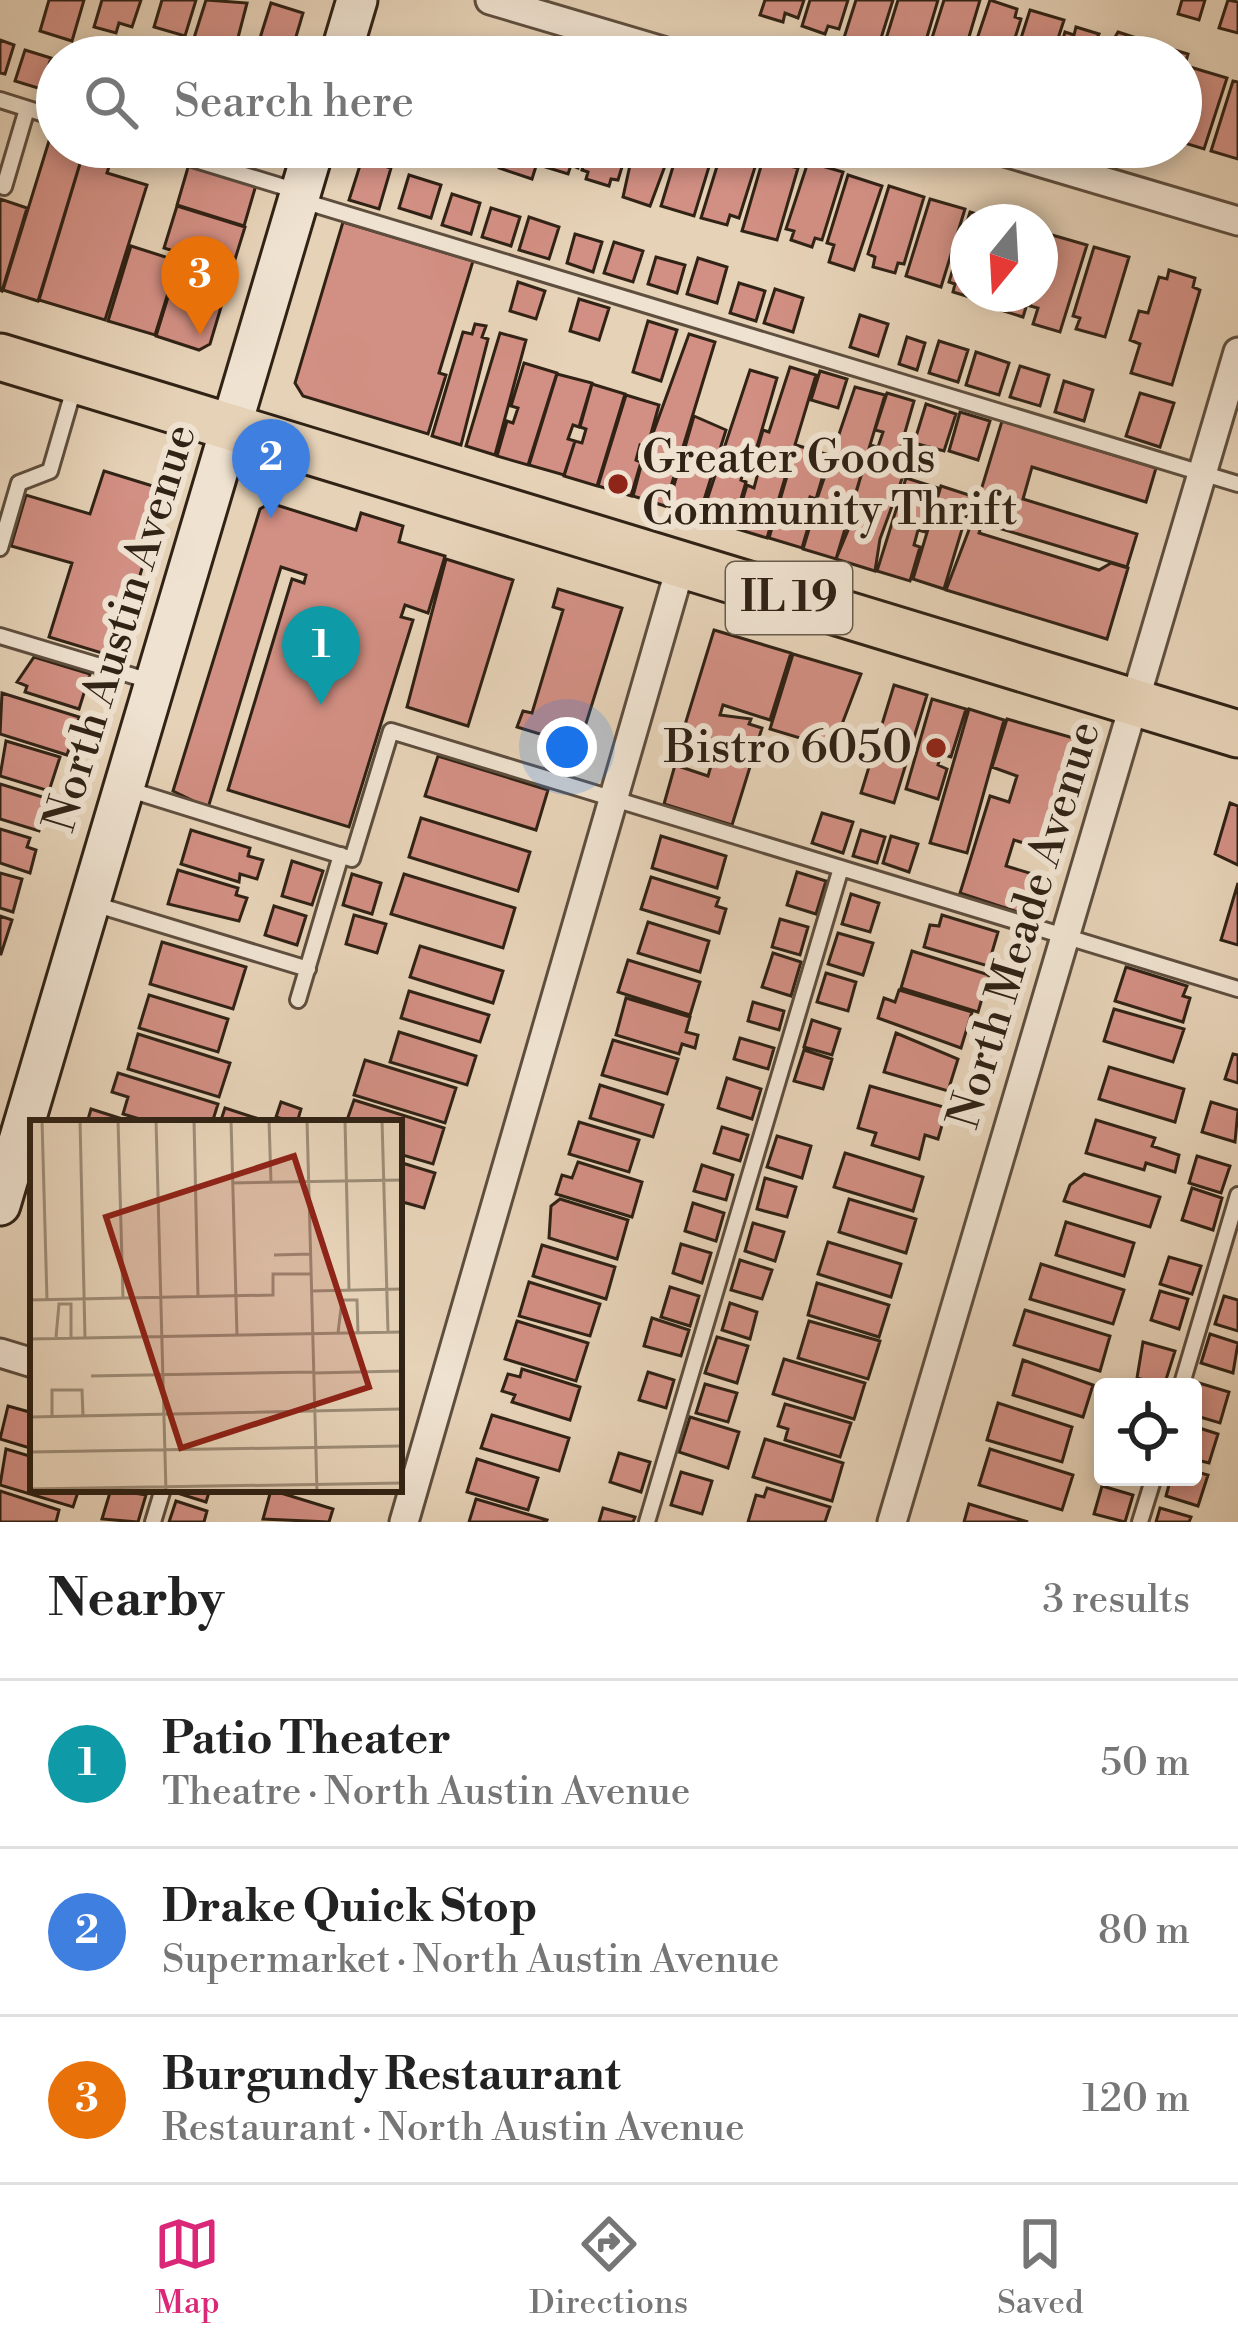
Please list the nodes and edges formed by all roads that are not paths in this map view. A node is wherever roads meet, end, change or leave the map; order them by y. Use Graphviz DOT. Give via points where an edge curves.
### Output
graph roads {
  1 [pos="357,0"];
  2 [pos="490,0"];
  3 [pos="346,36"];
  4 [pos="612,36"];
  5 [pos="0,100"];
  6 [pos="27,109"];
  7 [pos="36,112"];
  8 [pos="216,168"];
  9 [pos="308,168"];
  10 [pos="1059,168"];
  11 [pos="4,187"];
  12 [pos="300,196"];
  13 [pos="1238,221"];
  14 [pos="1238,352"];
  15 [pos="0,357"];
  16 [pos="76,380"];
  17 [pos="230,427"];
  18 [pos="1203,473"];
  19 [pos="1238,484"];
  20 [pos="0,548"];
  21 [pos="682,565"];
  22 [pos="0,636"];
  23 [pos="155,682"];
  24 [pos="1135,703"];
  25 [pos="1238,734"];
  26 [pos="124,788"];
  27 [pos="614,799"];
  28 [pos="341,855"];
  29 [pos="842,868"];
  30 [pos="90,902"];
  31 [pos="1066,937"];
  32 [pos="308,969"];
  33 [pos="1238,989"];
  34 [pos="298,1000"];
  35 [pos="1238,1195"];
  36 [pos="0,1205"];
  37 [pos="0,1353"];
  38 [pos="30,1362"];
  39 [pos="1183,1378"];
  40 [pos="408,1478"];
  41 [pos="1151,1486"];
  42 [pos="162,1492"];
  43 [pos="153,1522"];
  44 [pos="404,1522"];
  45 [pos="647,1522"];
  46 [pos="892,1522"];
  47 [pos="1140,1522"];
  1 -- 3 [label="street"];
  2 -- 4 [label="street"];
  5 -- 6 [label="lane"];
  6 -- 7 [label="lane"];
  6 -- 11 [label="lane"];
  8 -- 12 [label="lane"];
  9 -- 12 [label="street, North Austin Avenue"];
  10 -- 13 [label="street"];
  12 -- 17 [label="street, North Austin Avenue"];
  12 -- 18 [label="lane"];
  14 -- 18 [label="street, North Meade Avenue"];
  15 -- 16 [label="main road, IL 19"];
  16 -- 17 [label="main road, IL 19"];
  16 -- 20 [label="lane" via="50,471 19,483"];
  17 -- 21 [label="main road, IL 19"];
  17 -- 23 [label="street, North Austin Avenue"];
  18 -- 19 [label="lane"];
  18 -- 24 [label="street, North Meade Avenue"];
  21 -- 24 [label="main road, IL 19"];
  21 -- 27 [label="street"];
  22 -- 23 [label="lane"];
  23 -- 26 [label="street, North Austin Avenue"];
  24 -- 25 [label="main road, IL 19"];
  24 -- 31 [label="street, North Meade Avenue"];
  26 -- 28 [label="lane"];
  26 -- 30 [label="street, North Austin Avenue"];
  27 -- 28 [label="lane" via="391,731 352,859"];
  27 -- 29 [label="lane"];
  27 -- 40 [label="street"];
  28 -- 32 [label="lane"];
  29 -- 31 [label="lane"];
  29 -- 45 [label="lane"];
  30 -- 32 [label="lane"];
  30 -- 36 [label="street, North Austin Avenue"];
  31 -- 33 [label="lane"];
  31 -- 46 [label="street, North Meade Avenue"];
  32 -- 34 [label="lane"];
  35 -- 39 [label="lane"];
  37 -- 38 [label="street"];
  40 -- 44 [label="street"];
  41 -- 47 [label="lane"];
  42 -- 43 [label="lane"];
}
